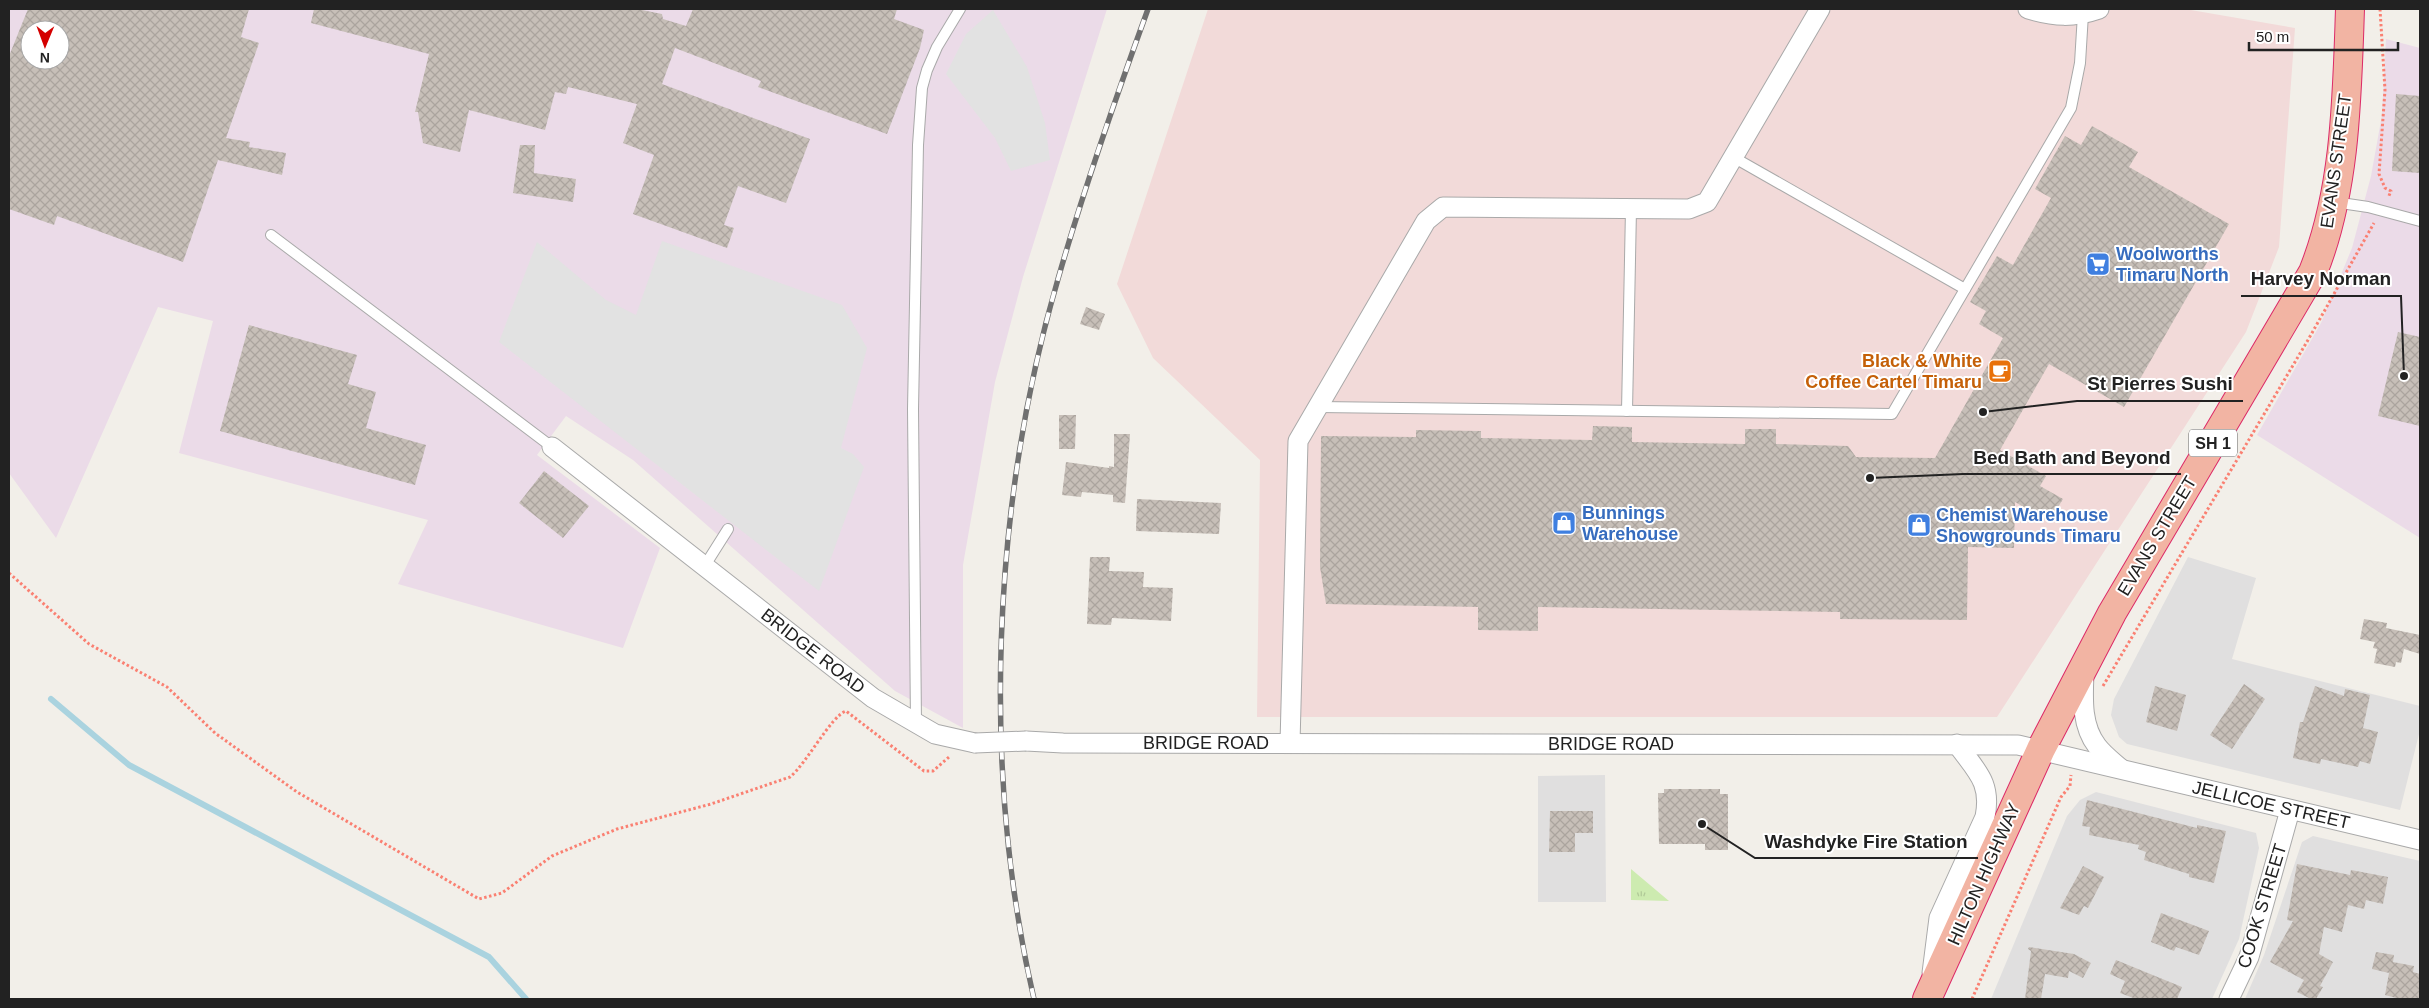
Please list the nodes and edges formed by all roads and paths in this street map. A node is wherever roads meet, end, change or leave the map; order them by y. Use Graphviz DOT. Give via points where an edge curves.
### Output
graph roads {
  1 [pos="960,9"];
  2 [pos="1820,9"];
  3 [pos="2028,9"];
  4 [pos="2350,9"];
  5 [pos="2380,9"];
  6 [pos="2091,12"];
  7 [pos="1733,157"];
  8 [pos="2390,194"];
  9 [pos="2334,202"];
  10 [pos="1631,209"];
  11 [pos="2420,221"];
  12 [pos="271,235"];
  13 [pos="2367,237"];
  14 [pos="1965,289"];
  15 [pos="1318,407"];
  16 [pos="1627,410"];
  17 [pos="552,447"];
  18 [pos="728,529"];
  19 [pos="704,567"];
  20 [pos="9,572"];
  21 [pos="2084,667"];
  22 [pos="2101,693"];
  23 [pos="916,724"];
  24 [pos="1290,743"];
  25 [pos="1957,744"];
  26 [pos="2041,750"];
  27 [pos="948,757"];
  28 [pos="2122,770"];
  29 [pos="2069,779"];
  30 [pos="2290,810"];
  31 [pos="2420,840"];
  32 [pos="1929,996"];
  33 [pos="1972,999"];
  34 [pos="2229,999"];
  1 -- 23 [label="lane" via="927,70 922,88 918,145 913,409"];
  2 -- 7 [label="street"];
  3 -- 6 [label="street" via="2052,16"];
  4 -- 9 [label="highway, EVANS STREET / SH 1" via="2346,91"];
  5 -- 8 [label="path" via="2385,90 2379,174"];
  6 -- 14 [label="lane" via="2071,108"];
  7 -- 10 [label="street" via="1707,202 1689,209"];
  7 -- 14 [label="lane"];
  9 -- 11 [label="lane"];
  9 -- 21 [label="highway, EVANS STREET / SH 1" via="2313,272 2112,613"];
  10 -- 15 [label="street" via="1443,207 1426,220"];
  10 -- 16 [label="lane"];
  12 -- 17 [label="lane"];
  13 -- 22 [label="path" via="2102,686"];
  14 -- 16 [label="lane" via="1892,414"];
  15 -- 16 [label="lane"];
  15 -- 24 [label="street" via="1298,441"];
  17 -- 19 [label="street, BRIDGE ROAD"];
  18 -- 19 [label="lane"];
  19 -- 23 [label="street, BRIDGE ROAD" via="873,698"];
  20 -- 27 [label="path" via="89,644 167,687 215,732 297,792 479,899 502,893 552,856 618,829 711,804 790,777 846,711 924,771 933,771"];
  21 -- 26 [label="highway, EVANS STREET / SH 1"];
  21 -- 28 [label="street, JELLICOE STREET" via="2086,726 2096,746"];
  23 -- 24 [label="street, BRIDGE ROAD, bridge" via="935,734 975,743"];
  24 -- 25 [label="street, BRIDGE ROAD"];
  25 -- 26 [label="street, BRIDGE ROAD" via="2018,745"];
  25 -- 32 [label="street" via="1986,787 1989,799 1986,817 1939,918"];
  26 -- 28 [label="street, JELLICOE STREET"];
  26 -- 32 [label="highway, HILTON HIGHWAY / SH 1"];
  28 -- 30 [label="street, JELLICOE STREET"];
  29 -- 33 [label="path" via="2070,786 2062,797"];
  30 -- 31 [label="street, JELLICOE STREET"];
  30 -- 34 [label="street, COOK STREET" via="2249,958"];
}
